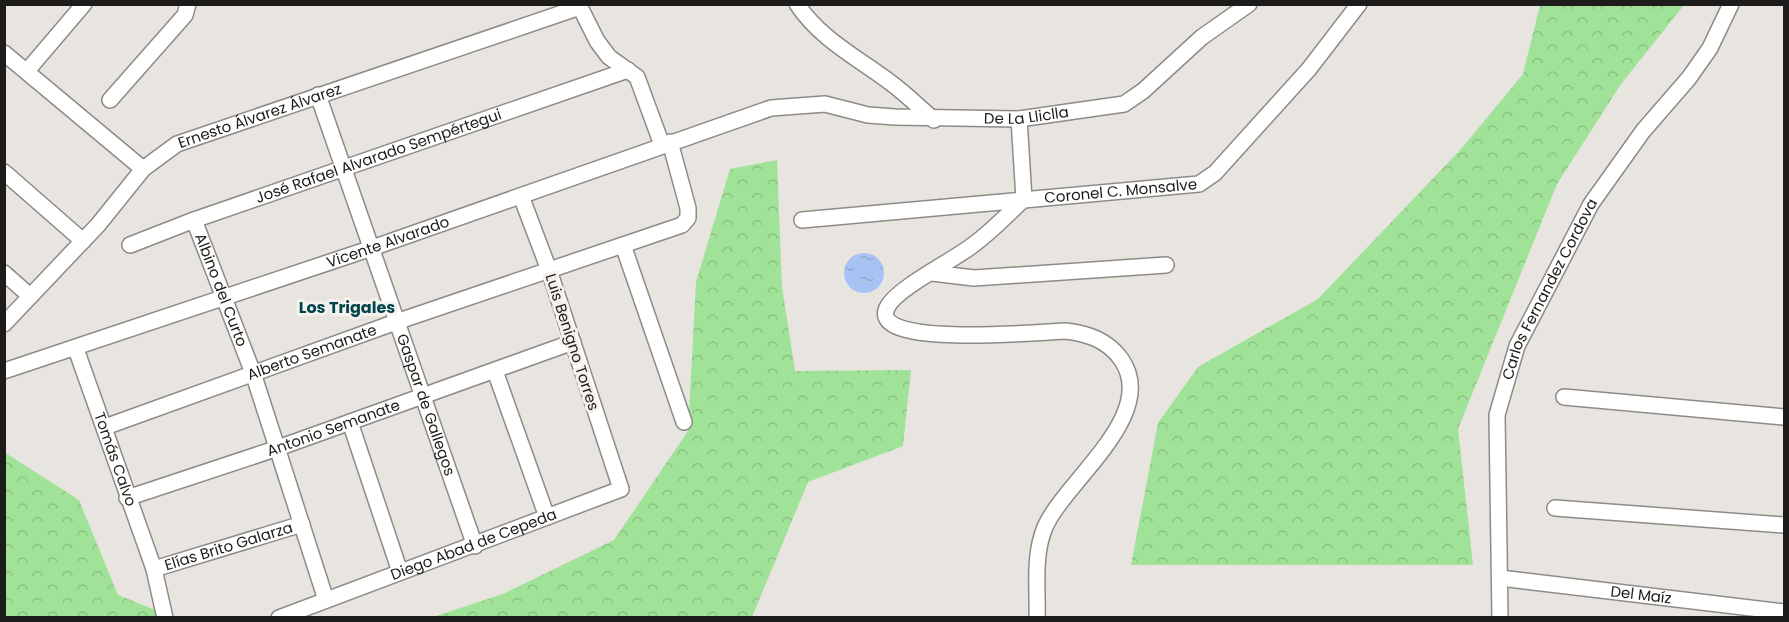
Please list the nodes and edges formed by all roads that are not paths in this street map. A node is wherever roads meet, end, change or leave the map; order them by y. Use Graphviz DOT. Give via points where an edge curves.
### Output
graph roads {
  1 [pos="84,4"];
  2 [pos="188,4"];
  3 [pos="797,4"];
  4 [pos="1249,4"];
  5 [pos="1359,4"];
  6 [pos="1731,4"];
  7 [pos="580,5"];
  8 [pos="10,57"];
  9 [pos="628,70"];
  10 [pos="27,71"];
  11 [pos="4,73"];
  12 [pos="318,95"];
  13 [pos="110,100"];
  14 [pos="771,108"];
  15 [pos="1018,119"];
  16 [pos="933,120"];
  17 [pos="666,143"];
  18 [pos="344,168"];
  19 [pos="143,169"];
  20 [pos="4,172"];
  21 [pos="521,196"];
  22 [pos="1024,199"];
  23 [pos="194,220"];
  24 [pos="802,220"];
  25 [pos="83,241"];
  26 [pos="130,245"];
  27 [pos="623,245"];
  28 [pos="372,248"];
  29 [pos="967,250"];
  30 [pos="1166,265"];
  31 [pos="549,270"];
  32 [pos="4,273"];
  33 [pos="932,273"];
  34 [pos="974,278"];
  35 [pos="30,296"];
  36 [pos="224,298"];
  37 [pos="396,322"];
  38 [pos="4,324"];
  39 [pos="573,342"];
  40 [pos="76,349"];
  41 [pos="4,370"];
  42 [pos="495,371"];
  43 [pos="253,373"];
  44 [pos="424,396"];
  45 [pos="1564,397"];
  46 [pos="1785,417"];
  47 [pos="350,422"];
  48 [pos="684,422"];
  49 [pos="105,427"];
  50 [pos="278,448"];
  51 [pos="621,489"];
  52 [pos="127,498"];
  53 [pos="1555,508"];
  54 [pos="547,517"];
  55 [pos="302,524"];
  56 [pos="1785,525"];
  57 [pos="475,546"];
  58 [pos="154,568"];
  59 [pos="400,572"];
  60 [pos="1500,578"];
  61 [pos="326,600"];
  62 [pos="1785,612"];
  63 [pos="165,618"];
  64 [pos="279,618"];
  65 [pos="1037,618"];
  66 [pos="1500,618"];
  1 -- 10 [label="street"];
  2 -- 13 [label="street" via="185,15"];
  3 -- 16 [label="street" via="808,20 893,84"];
  4 -- 15 [label="street, De La Lliclla" via="1202,37 1124,104"];
  5 -- 22 [label="street, Coronel C. Monsalve" via="1309,69 1215,173 1199,184"];
  6 -- 60 [label="street, Carlos Fernandez Cordova" via="1710,48 1643,131 1592,204 1517,346 1497,415"];
  7 -- 9 [label="street" via="597,41 609,57"];
  7 -- 12 [label="street, Ernesto Álvarez Álvarez"];
  8 -- 10 [label="street"];
  8 -- 11 [label="street"];
  9 -- 17 [label="street" via="637,77"];
  9 -- 18 [label="street, José Rafael Alvarado Sempértegui"];
  10 -- 19 [label="street"];
  12 -- 18 [label="street, Gaspar de Gallegos"];
  12 -- 19 [label="street, Ernesto Álvarez Álvarez" via="177,144"];
  14 -- 16 [label="street, De La Lliclla" via="825,104 867,115"];
  14 -- 17 [label="street, Vicente Alvarado"];
  15 -- 16 [label="street, De La Lliclla"];
  15 -- 22 [label="street"];
  17 -- 21 [label="street, Vicente Alvarado"];
  17 -- 27 [label="street, Alberto Semanate" via="688,218 682,225"];
  18 -- 23 [label="street, José Rafael Alvarado Sempértegui"];
  18 -- 28 [label="street, Gaspar de Gallegos"];
  19 -- 25 [label="street, Ernesto Álvarez Álvarez"];
  20 -- 25 [label="street"];
  21 -- 28 [label="street, Vicente Alvarado"];
  21 -- 31 [label="street, Luis Benigno Torres"];
  22 -- 24 [label="street, Coronel C. Monsalve"];
  22 -- 29 [label="street"];
  23 -- 26 [label="street, José Rafael Alvarado Sempértegui"];
  23 -- 36 [label="street, Albino del Curto"];
  25 -- 35 [label="street, Ernesto Álvarez Álvarez"];
  27 -- 31 [label="street, Alberto Semanate"];
  27 -- 48 [label="street"];
  28 -- 36 [label="street, Vicente Alvarado"];
  28 -- 37 [label="street, Gaspar de Gallegos"];
  29 -- 33 [label="street"];
  29 -- 34 [label="street" via="965,267"];
  30 -- 34 [label="street"];
  31 -- 37 [label="street, Alberto Semanate"];
  31 -- 39 [label="street, Luis Benigno Torres"];
  32 -- 35 [label="street"];
  33 -- 34 [label="street"];
  33 -- 65 [label="street" via="888,304 888,320 895,326 933,336 1066,331 1086,334 1103,341 1127,368 1131,396 1119,429 1057,504 1039,542"];
  35 -- 38 [label="street, Ernesto Álvarez Álvarez"];
  36 -- 40 [label="street, Vicente Alvarado"];
  36 -- 43 [label="street, Albino del Curto"];
  37 -- 43 [label="street, Alberto Semanate"];
  37 -- 44 [label="street, Gaspar de Gallegos"];
  39 -- 42 [label="street, Antonio Semanate"];
  39 -- 51 [label="street, Luis Benigno Torres"];
  40 -- 41 [label="street, Vicente Alvarado"];
  40 -- 49 [label="street, Tomás Calvo"];
  42 -- 44 [label="street, Antonio Semanate"];
  42 -- 54 [label="street"];
  43 -- 49 [label="street, Alberto Semanate"];
  43 -- 50 [label="street, Albino del Curto"];
  44 -- 47 [label="street, Antonio Semanate"];
  44 -- 57 [label="street, Gaspar de Gallegos"];
  45 -- 46 [label="street"];
  47 -- 50 [label="street, Antonio Semanate"];
  47 -- 59 [label="street"];
  49 -- 52 [label="street, Tomás Calvo"];
  50 -- 52 [label="street, Antonio Semanate"];
  50 -- 55 [label="street, Albino del Curto"];
  51 -- 54 [label="street, Diego Abad de Cepeda"];
  52 -- 58 [label="street, Tomás Calvo"];
  53 -- 56 [label="street"];
  54 -- 57 [label="street, Diego Abad de Cepeda"];
  55 -- 58 [label="street, Elías Brito Galarza"];
  55 -- 61 [label="street, Albino del Curto"];
  57 -- 59 [label="street, Diego Abad de Cepeda"];
  58 -- 63 [label="street, Tomás Calvo"];
  59 -- 61 [label="street, Diego Abad de Cepeda"];
  60 -- 62 [label="street, Del Maíz"];
  60 -- 66 [label="street, Carlos Fernandez Cordova"];
  61 -- 64 [label="street, Diego Abad de Cepeda"];
}
